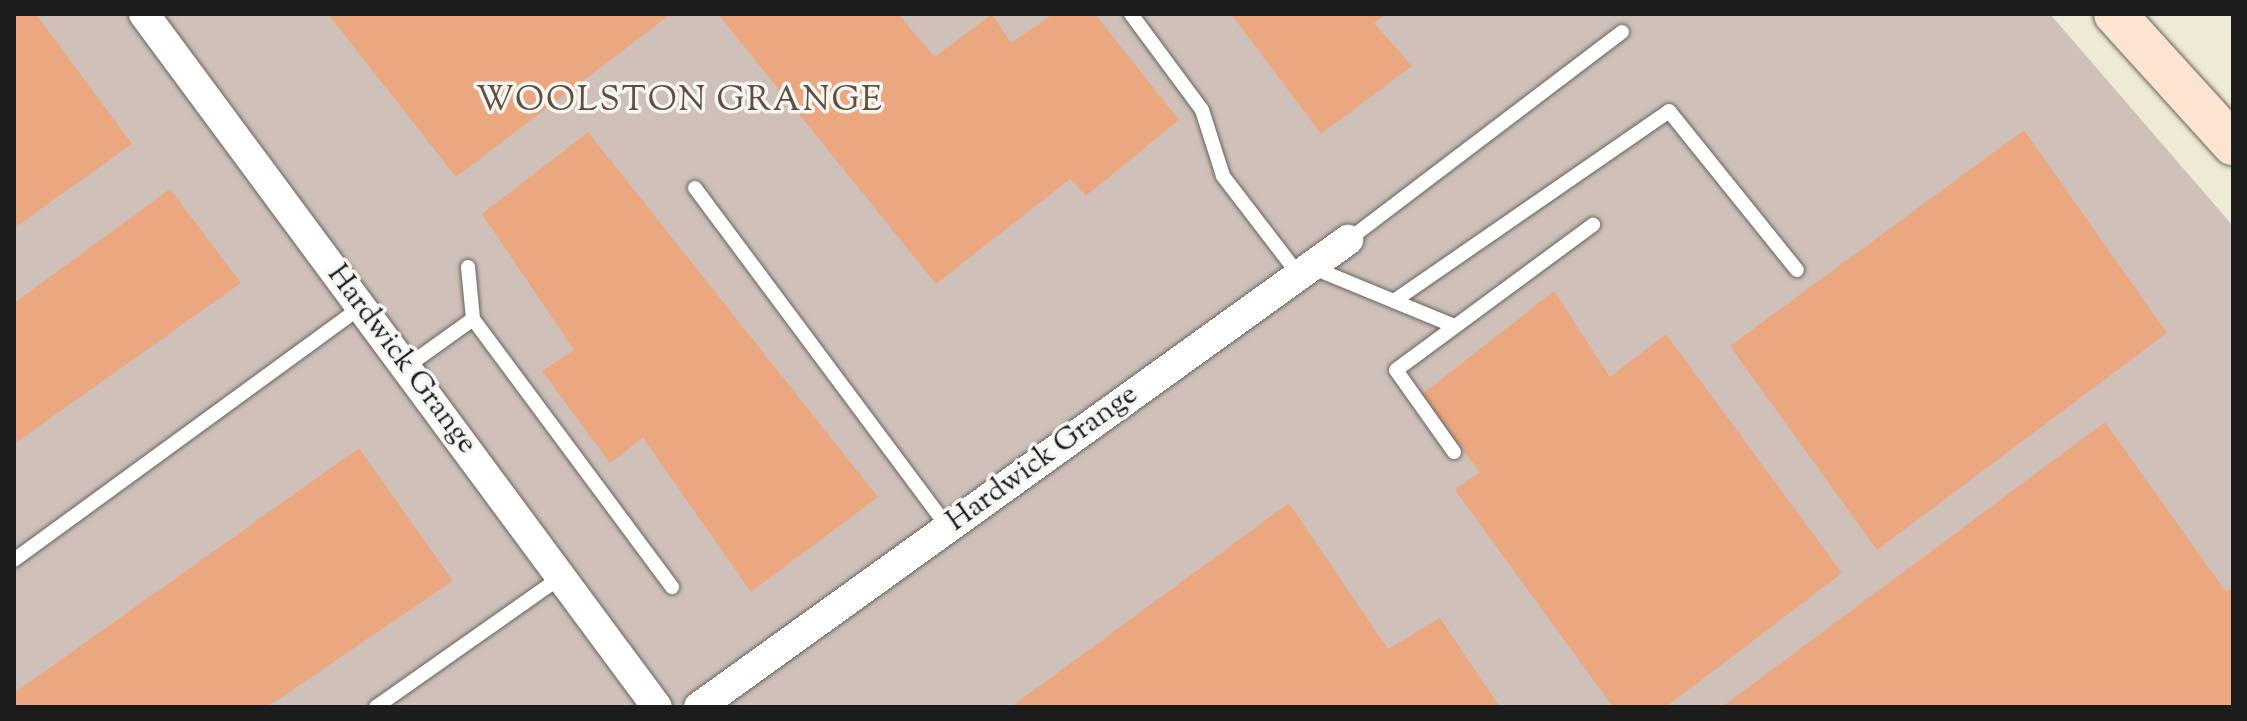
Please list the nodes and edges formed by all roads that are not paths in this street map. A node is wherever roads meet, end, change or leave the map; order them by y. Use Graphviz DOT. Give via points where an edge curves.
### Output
graph roads {
  1 [pos="144,14"];
  2 [pos="1131,14"];
  3 [pos="2115,14"];
  4 [pos="1622,32"];
  5 [pos="2233,144"];
  6 [pos="695,188"];
  7 [pos="1593,225"];
  8 [pos="1348,240"];
  9 [pos="468,267"];
  10 [pos="1797,270"];
  11 [pos="1305,271"];
  12 [pos="1394,301"];
  13 [pos="361,307"];
  14 [pos="473,319"];
  15 [pos="1452,325"];
  16 [pos="406,367"];
  17 [pos="1454,452"];
  18 [pos="948,528"];
  19 [pos="14,560"];
  20 [pos="561,577"];
  21 [pos="672,587"];
  22 [pos="376,707"];
  23 [pos="657,707"];
  24 [pos="699,707"];
  1 -- 13 [label="street, Hardwick Grange"];
  2 -- 11 [label="lane" via="1202,110 1223,176"];
  3 -- 5 [label="main road"];
  4 -- 8 [label="lane"];
  6 -- 18 [label="lane"];
  7 -- 15 [label="lane"];
  8 -- 11 [label="street, Hardwick Grange"];
  9 -- 14 [label="lane"];
  10 -- 12 [label="lane" via="1669,111"];
  11 -- 12 [label="lane"];
  11 -- 18 [label="street, Hardwick Grange"];
  12 -- 15 [label="lane"];
  13 -- 16 [label="street, Hardwick Grange"];
  13 -- 19 [label="lane"];
  14 -- 16 [label="lane"];
  14 -- 21 [label="lane"];
  15 -- 17 [label="lane" via="1396,370"];
  16 -- 20 [label="street, Hardwick Grange"];
  18 -- 24 [label="street, Hardwick Grange"];
  20 -- 22 [label="lane"];
  20 -- 23 [label="street, Hardwick Grange"];
}
